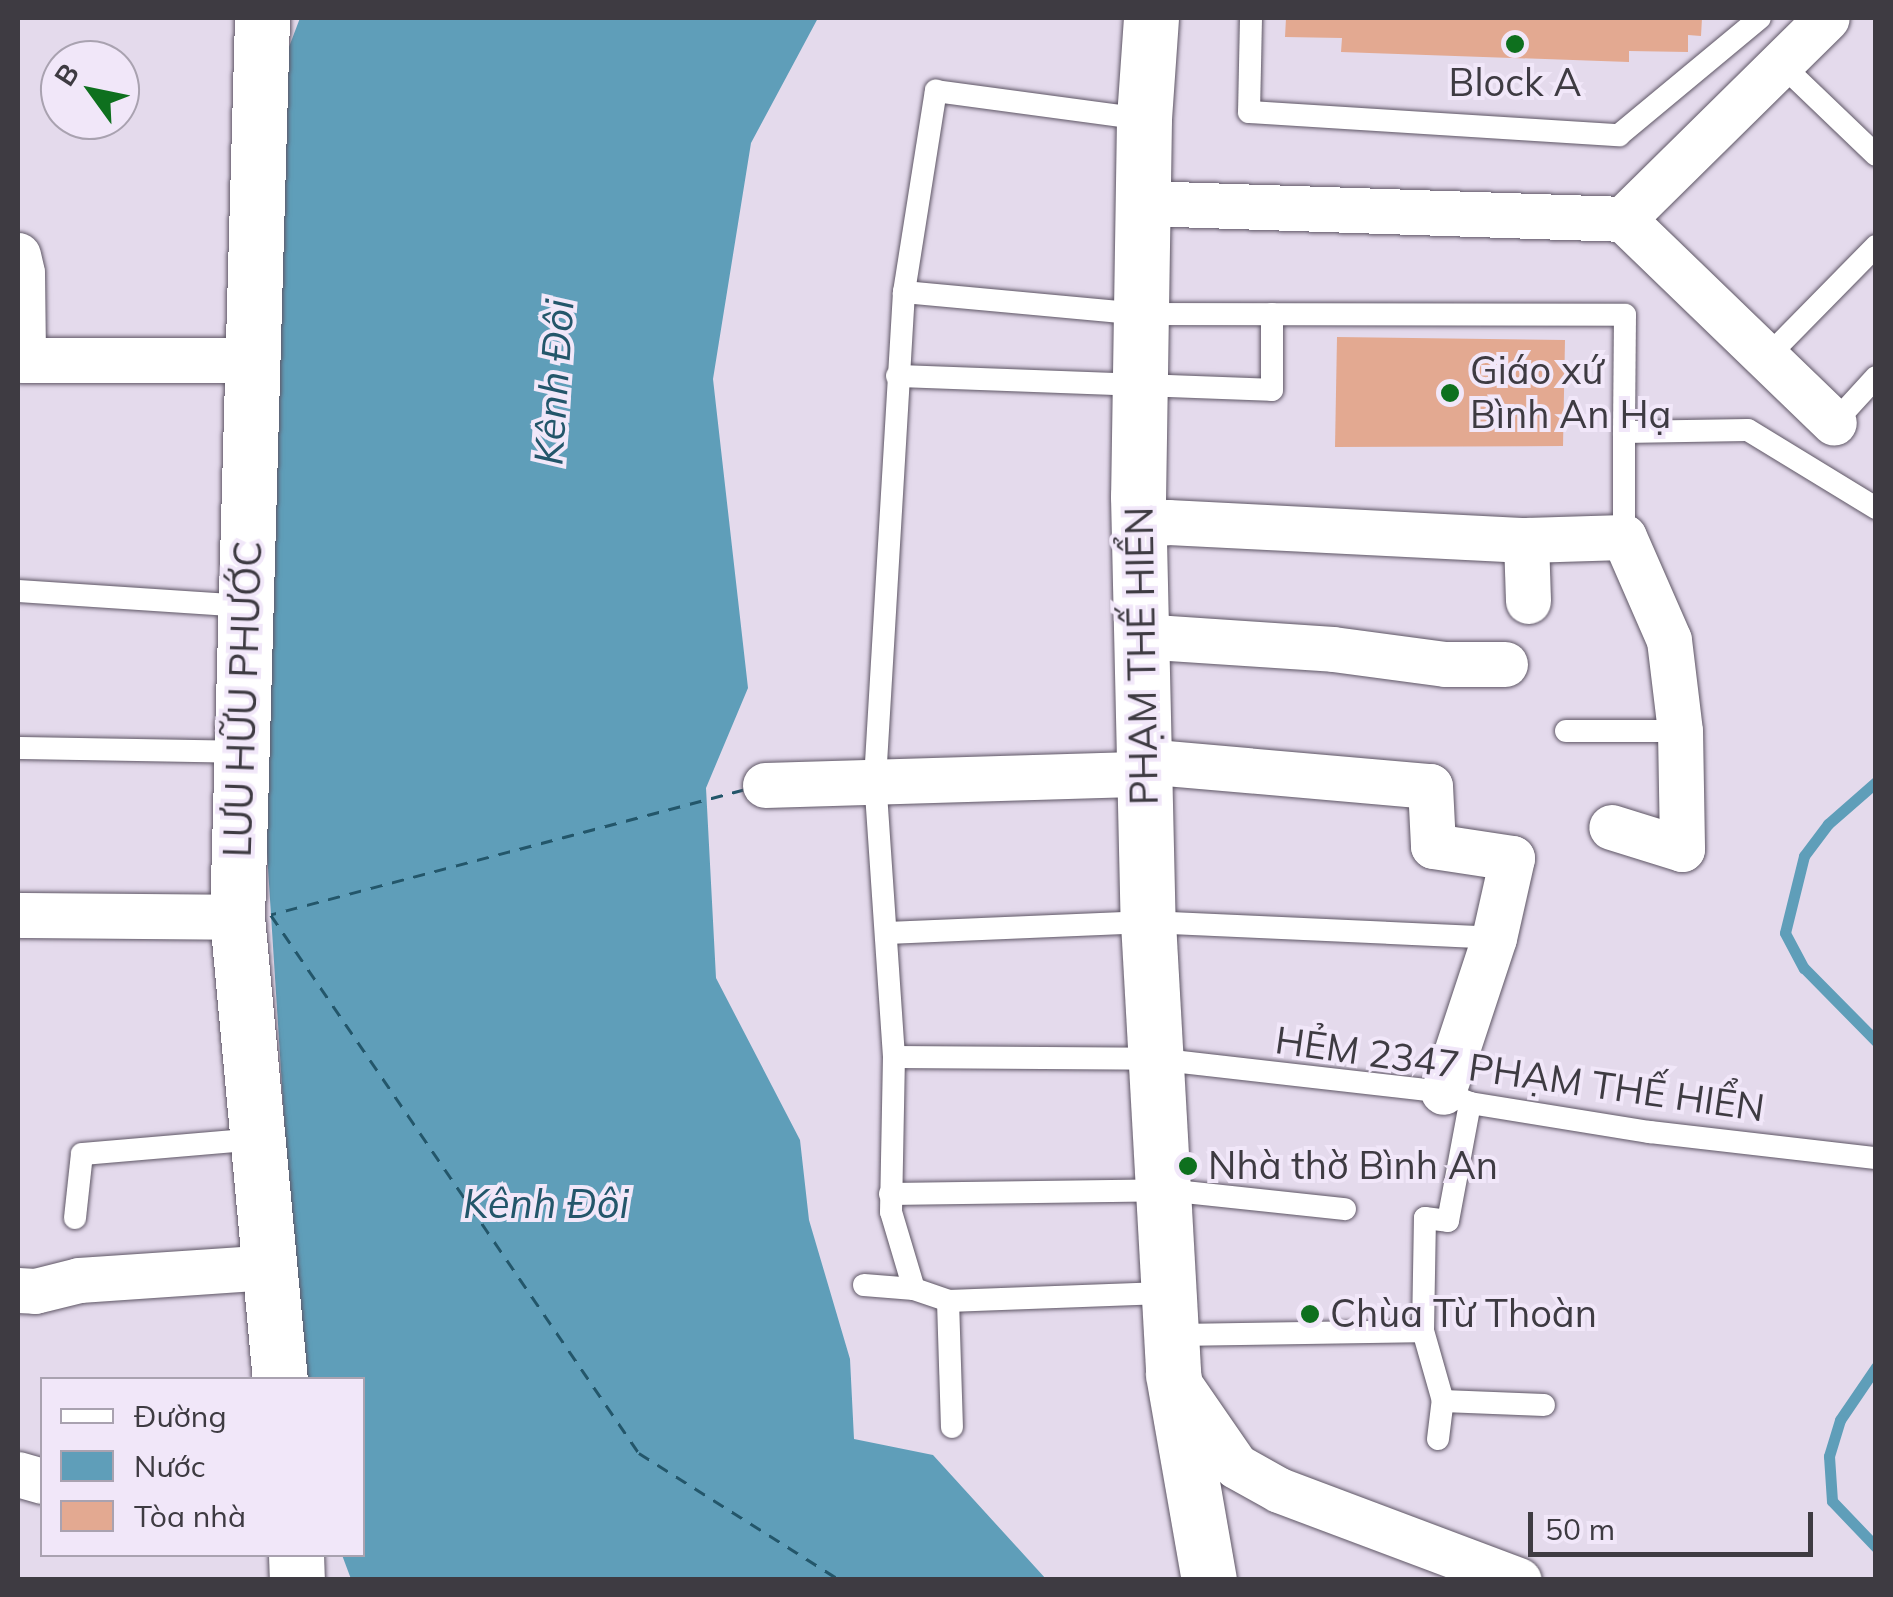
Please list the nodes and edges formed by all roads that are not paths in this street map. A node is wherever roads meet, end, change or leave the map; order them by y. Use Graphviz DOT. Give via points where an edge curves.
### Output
graph roads {
  1 [pos="262,18"];
  2 [pos="1152,18"];
  3 [pos="1250,18"];
  4 [pos="1760,18"];
  5 [pos="1827,18"];
  6 [pos="1780,63"];
  7 [pos="1144,118"];
  8 [pos="1876,155"];
  9 [pos="1143,203"];
  10 [pos="1623,219"];
  11 [pos="1876,246"];
  12 [pos="18,254"];
  13 [pos="904,292"];
  14 [pos="1140,314"];
  15 [pos="1272,314"];
  16 [pos="1766,358"];
  17 [pos="20,360"];
  18 [pos="252,360"];
  19 [pos="897,376"];
  20 [pos="1876,378"];
  21 [pos="1139,387"];
  22 [pos="1834,423"];
  23 [pos="1624,432"];
  24 [pos="1876,508"];
  25 [pos="1140,525"];
  26 [pos="1624,537"];
  27 [pos="1526,540"];
  28 [pos="18,590"];
  29 [pos="1528,601"];
  30 [pos="246,606"];
  31 [pos="1139,636"];
  32 [pos="1505,664"];
  33 [pos="1566,731"];
  34 [pos="1680,731"];
  35 [pos="18,748"];
  36 [pos="242,752"];
  37 [pos="1143,768"];
  38 [pos="875,780"];
  39 [pos="765,784"];
  40 [pos="1611,828"];
  41 [pos="18,915"];
  42 [pos="237,917"];
  43 [pos="1148,922"];
  44 [pos="887,933"];
  45 [pos="1494,938"];
  46 [pos="894,1057"];
  47 [pos="1155,1059"];
  48 [pos="1456,1098"];
  49 [pos="258,1139"];
  50 [pos="1876,1158"];
  51 [pos="1166,1190"];
  52 [pos="890,1194"];
  53 [pos="1345,1208"];
  54 [pos="76,1218"];
  55 [pos="270,1267"];
  56 [pos="864,1284"];
  57 [pos="914,1289"];
  58 [pos="18,1290"];
  59 [pos="948,1300"];
  60 [pos="1424,1331"];
  61 [pos="1172,1334"];
  62 [pos="280,1377"];
  63 [pos="1443,1401"];
  64 [pos="1544,1405"];
  65 [pos="952,1428"];
  66 [pos="1438,1439"];
  67 [pos="1507,1577"];
  68 [pos="1209,1580"];
  1 -- 18 [label="main road, LƯU HỮU PHƯỚC"];
  2 -- 7 [label="main road, PHẠM THẾ HIỂN"];
  3 -- 4 [label="lane" via="1249,112 1620,135"];
  5 -- 6 [label="street"];
  6 -- 8 [label="lane"];
  6 -- 10 [label="street"];
  7 -- 9 [label="main road, PHẠM THẾ HIỂN"];
  7 -- 13 [label="lane" via="936,91"];
  9 -- 10 [label="street"];
  9 -- 14 [label="main road, PHẠM THẾ HIỂN"];
  10 -- 16 [label="street"];
  11 -- 16 [label="lane"];
  12 -- 17 [label="street"];
  13 -- 14 [label="lane"];
  13 -- 19 [label="lane"];
  14 -- 15 [label="lane"];
  14 -- 21 [label="main road, PHẠM THẾ HIỂN"];
  15 -- 21 [label="lane" via="1272,390"];
  15 -- 23 [label="lane" via="1625,315"];
  16 -- 22 [label="street"];
  17 -- 18 [label="street"];
  18 -- 30 [label="main road, LƯU HỮU PHƯỚC"];
  19 -- 21 [label="lane"];
  19 -- 38 [label="lane"];
  20 -- 22 [label="lane"];
  21 -- 25 [label="main road, PHẠM THẾ HIỂN"];
  23 -- 24 [label="lane" via="1748,430"];
  23 -- 26 [label="lane"];
  25 -- 27 [label="street"];
  25 -- 31 [label="main road, PHẠM THẾ HIỂN"];
  26 -- 27 [label="street"];
  26 -- 34 [label="street" via="1669,640"];
  27 -- 29 [label="street"];
  28 -- 30 [label="lane"];
  30 -- 36 [label="main road, LƯU HỮU PHƯỚC"];
  31 -- 32 [label="street"];
  31 -- 37 [label="main road, PHẠM THẾ HIỂN"];
  33 -- 34 [label="lane"];
  34 -- 40 [label="street" via="1682,849"];
  35 -- 36 [label="lane"];
  36 -- 42 [label="main road, LƯU HỮU PHƯỚC"];
  37 -- 38 [label="street"];
  37 -- 43 [label="main road, PHẠM THẾ HIỂN"];
  37 -- 45 [label="street" via="1430,786 1433,846 1512,858"];
  38 -- 39 [label="street"];
  38 -- 44 [label="lane"];
  41 -- 42 [label="street"];
  42 -- 49 [label="main road, LƯU HỮU PHƯỚC"];
  43 -- 44 [label="lane"];
  43 -- 45 [label="lane"];
  43 -- 47 [label="main road, PHẠM THẾ HIỂN"];
  44 -- 46 [label="lane"];
  45 -- 48 [label="street"];
  46 -- 47 [label="lane, HẺM 2347 PHẠM THẾ HIỂN"];
  46 -- 52 [label="lane"];
  47 -- 48 [label="lane, HẺM 2347 PHẠM THẾ HIỂN"];
  47 -- 51 [label="main road, PHẠM THẾ HIỂN"];
  48 -- 50 [label="lane, HẺM 2347 PHẠM THẾ HIỂN" via="1650,1132"];
  48 -- 60 [label="lane" via="1448,1221 1425,1218"];
  49 -- 54 [label="lane" via="82,1154"];
  49 -- 55 [label="main road, LƯU HỮU PHƯỚC"];
  51 -- 52 [label="lane"];
  51 -- 53 [label="lane"];
  51 -- 61 [label="main road, PHẠM THẾ HIỂN"];
  52 -- 57 [label="lane"];
  55 -- 58 [label="street"];
  55 -- 62 [label="main road, LƯU HỮU PHƯỚC"];
  56 -- 57 [label="lane"];
  57 -- 59 [label="lane"];
  59 -- 61 [label="lane"];
  59 -- 65 [label="lane"];
  60 -- 61 [label="lane"];
  60 -- 63 [label="lane"];
  61 -- 67 [label="street" via="1236,1466 1279,1490"];
  61 -- 68 [label="main road, PHẠM THẾ HIỂN"];
  63 -- 64 [label="lane"];
  63 -- 66 [label="lane"];
}
